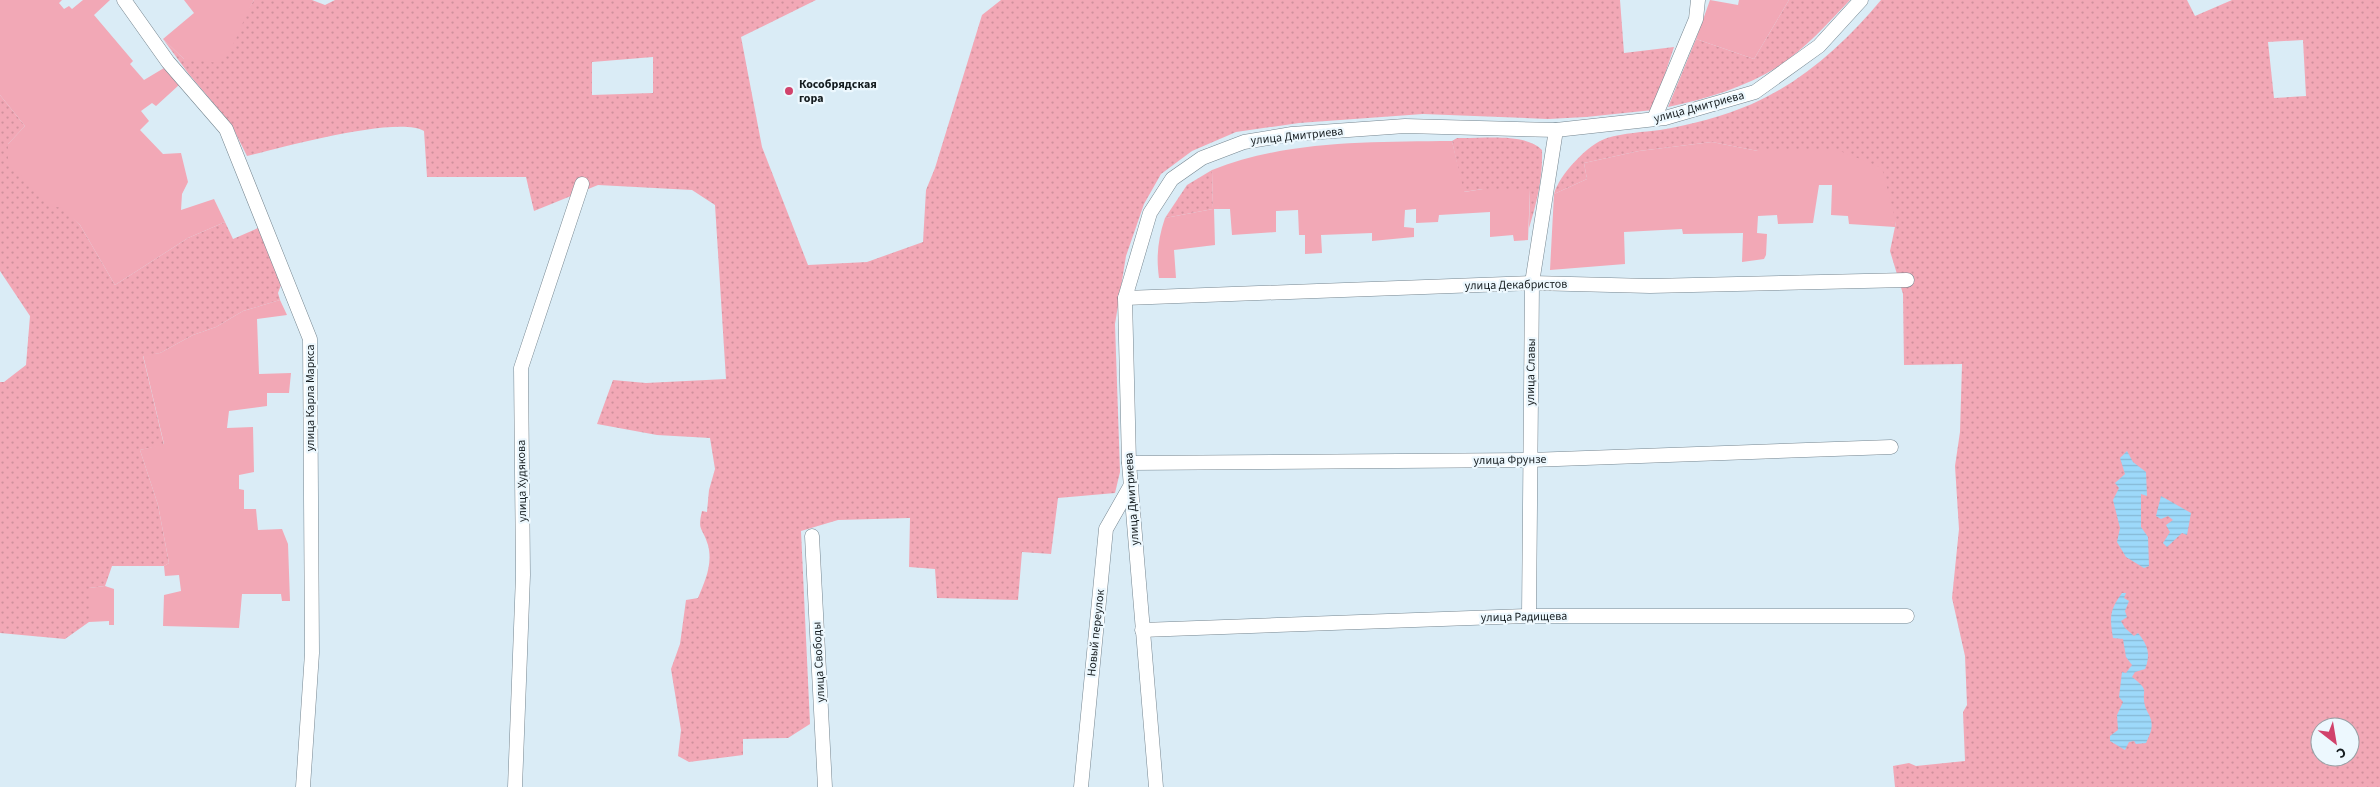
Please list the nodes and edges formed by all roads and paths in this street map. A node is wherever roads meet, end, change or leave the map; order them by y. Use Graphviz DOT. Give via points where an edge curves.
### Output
graph roads {
  1 [pos="124,0"];
  2 [pos="1698,0"];
  3 [pos="1861,0"];
  4 [pos="1654,119"];
  5 [pos="1556,130"];
  6 [pos="582,184"];
  7 [pos="1908,280"];
  8 [pos="1532,283"];
  9 [pos="1125,298"];
  10 [pos="1891,447"];
  11 [pos="1530,460"];
  12 [pos="1129,464"];
  13 [pos="1131,485"];
  14 [pos="812,536"];
  15 [pos="1529,616"];
  16 [pos="1907,616"];
  17 [pos="1142,630"];
  18 [pos="303,787"];
  19 [pos="515,787"];
  20 [pos="825,787"];
  21 [pos="1081,787"];
  22 [pos="1156,787"];
  1 -- 18 [label="street, улица Карла Маркса" via="168,62 226,129 310,339 312,653"];
  2 -- 4 [label="street" via="1696,19"];
  3 -- 4 [label="street, улица Дмитриева" via="1819,46 1755,92"];
  4 -- 5 [label="street, улица Дмитриева"];
  5 -- 8 [label="street, улица Славы"];
  5 -- 9 [label="street, улица Дмитриева" via="1405,126 1292,134 1244,142 1202,158 1172,179 1150,213"];
  6 -- 19 [label="street, улица Худякова" via="521,368 523,575"];
  7 -- 8 [label="street, улица Декабристов" via="1650,286"];
  8 -- 9 [label="street, улица Декабристов"];
  8 -- 11 [label="street, улица Славы"];
  9 -- 12 [label="street, улица Дмитриева"];
  10 -- 11 [label="street, улица Фрунзе"];
  11 -- 12 [label="street, улица Фрунзе"];
  11 -- 15 [label="street, улица Славы"];
  12 -- 13 [label="street, улица Дмитриева"];
  13 -- 17 [label="street, улица Дмитриева"];
  13 -- 21 [label="street, Новый переулок" via="1106,529"];
  14 -- 20 [label="street, улица Свободы"];
  15 -- 16 [label="street, улица Радищева"];
  15 -- 17 [label="street, улица Радищева"];
  17 -- 22 [label="street, улица Дмитриева"];
}
